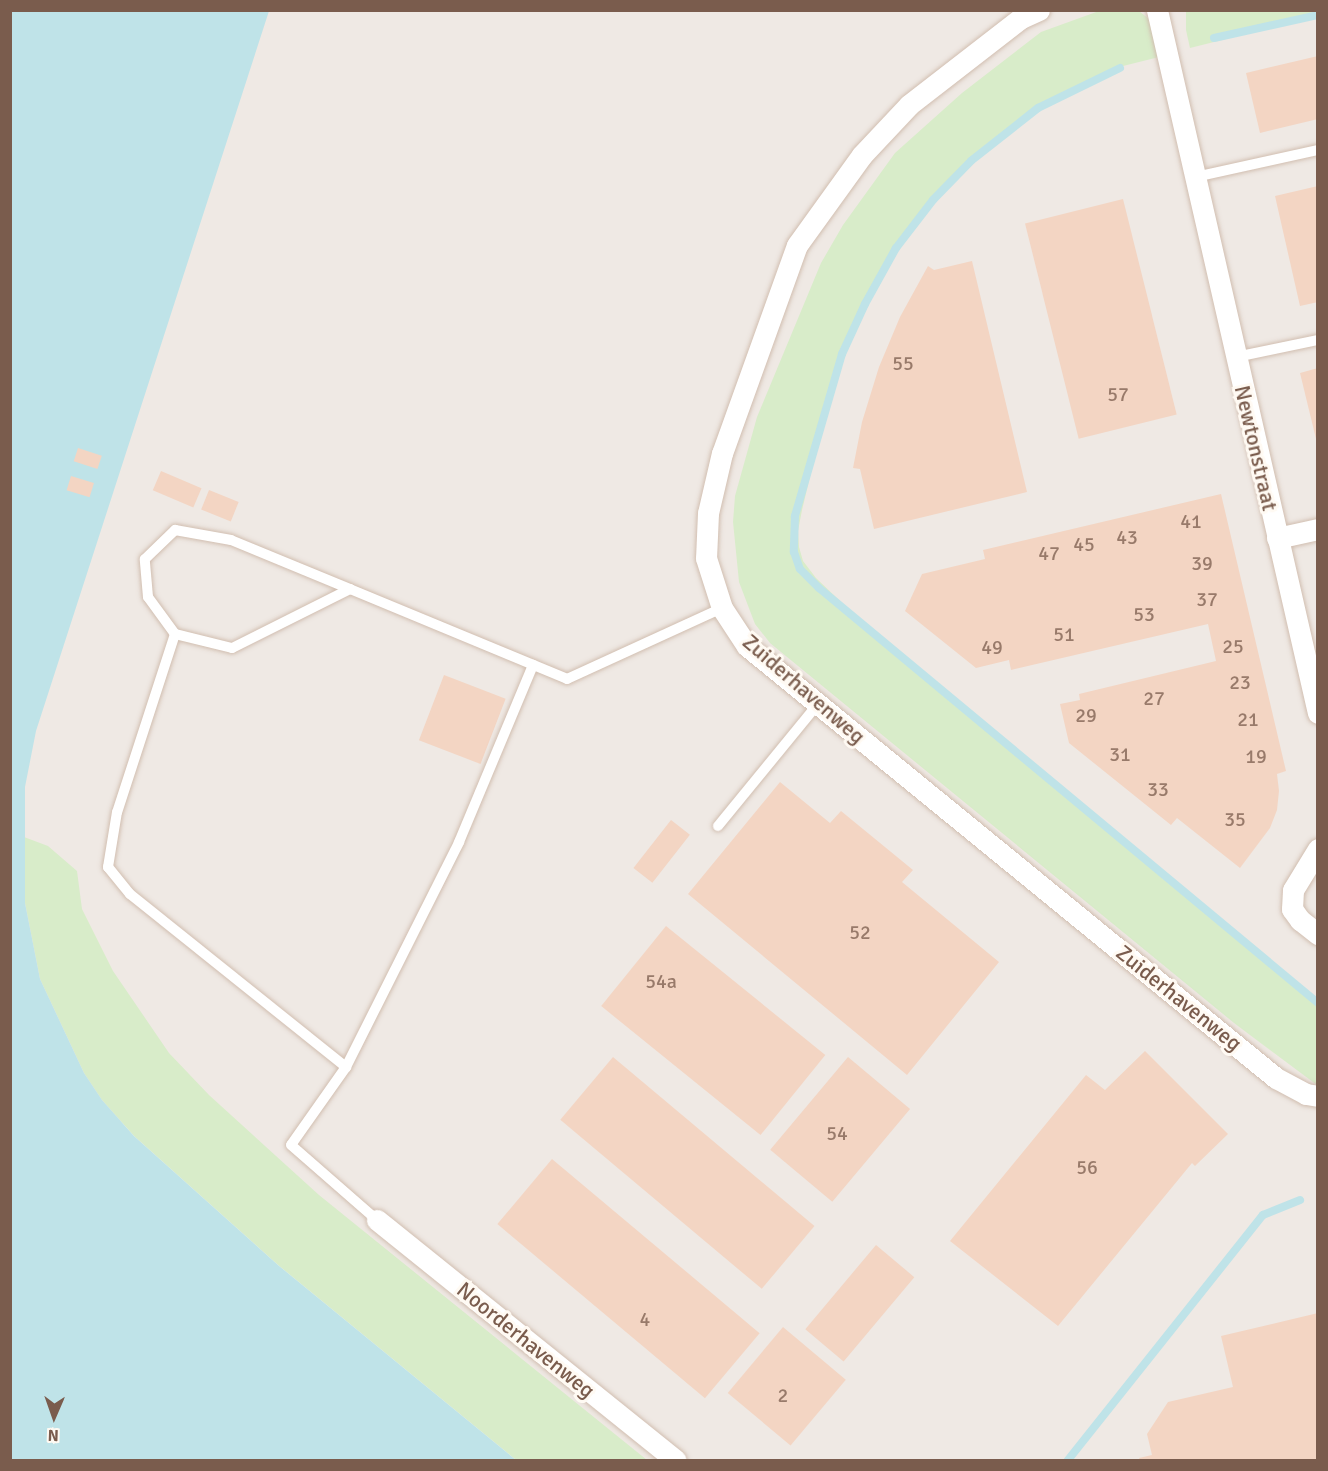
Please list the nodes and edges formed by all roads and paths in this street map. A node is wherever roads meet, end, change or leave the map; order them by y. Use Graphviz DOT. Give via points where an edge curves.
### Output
graph roads {
  1 [pos="1039,10"];
  2 [pos="1157,10"];
  3 [pos="1317,150"];
  4 [pos="1195,177"];
  5 [pos="1317,340"];
  6 [pos="1236,357"];
  7 [pos="1317,529"];
  8 [pos="1277,538"];
  9 [pos="350,589"];
  10 [pos="722,608"];
  11 [pos="175,634"];
  12 [pos="533,665"];
  13 [pos="818,704"];
  14 [pos="1317,713"];
  15 [pos="718,826"];
  16 [pos="1317,849"];
  17 [pos="1317,934"];
  18 [pos="346,1067"];
  19 [pos="1317,1096"];
  20 [pos="377,1220"];
  21 [pos="675,1461"];
  1 -- 10 [label="street, Zuiderhavenweg" via="1021,18 909,105 861,155 797,246 722,453 708,513 706,558"];
  2 -- 4 [label="street, Newtonstraat"];
  3 -- 4 [label="lane"];
  4 -- 6 [label="street, Newtonstraat"];
  5 -- 6 [label="lane, Newtonstraat"];
  6 -- 8 [label="street, Newtonstraat"];
  7 -- 8 [label="street, Newtonstraat"];
  8 -- 14 [label="street, Newtonstraat"];
  9 -- 11 [label="lane" via="232,648"];
  9 -- 11 [label="lane" via="231,540 175,530 145,559 148,597"];
  9 -- 12 [label="lane"];
  10 -- 12 [label="lane" via="567,679"];
  10 -- 13 [label="street, Zuiderhavenweg" via="747,646"];
  11 -- 18 [label="lane" via="117,812 108,867 130,894"];
  12 -- 18 [label="lane" via="459,842"];
  13 -- 15 [label="lane"];
  13 -- 19 [label="street, Zuiderhavenweg" via="1276,1078"];
  16 -- 17 [label="street" via="1293,891 1292,909"];
  18 -- 20 [label="lane" via="291,1144"];
  20 -- 21 [label="street, Noorderhavenweg"];
}
